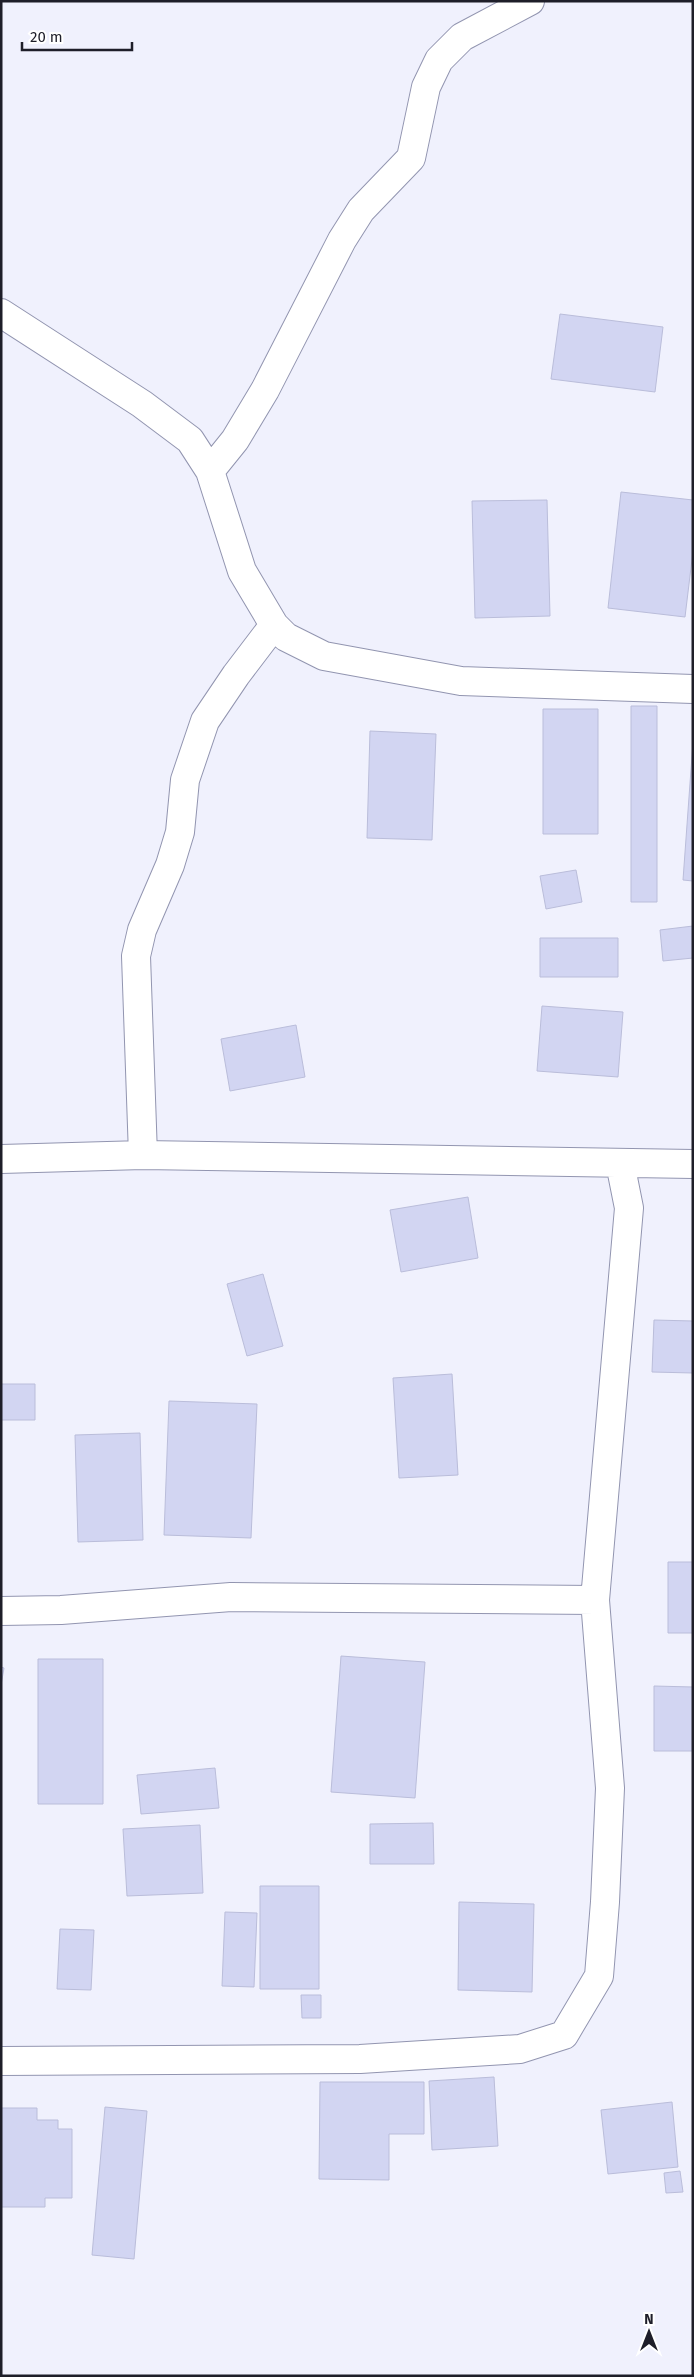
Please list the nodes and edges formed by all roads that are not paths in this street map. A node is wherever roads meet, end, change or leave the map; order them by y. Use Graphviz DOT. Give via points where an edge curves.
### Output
graph roads {
  1 [pos="530,1"];
  2 [pos="1,313"];
  3 [pos="210,471"];
  4 [pos="274,625"];
  5 [pos="693,689"];
  6 [pos="143,1154"];
  7 [pos="1,1159"];
  8 [pos="620,1163"];
  9 [pos="693,1164"];
  10 [pos="595,1600"];
  11 [pos="1,1610"];
  12 [pos="1,2061"];
  1 -- 3 [label="street" via="462,37 440,60 426,87 411,158 361,210 265,390 235,440"];
  2 -- 3 [label="street" via="142,404 190,440"];
  3 -- 4 [label="street" via="242,571"];
  4 -- 5 [label="street" via="286,637 324,656 461,681"];
  4 -- 6 [label="street" via="205,721 185,780 180,832 170,865 142,930 136,956"];
  6 -- 7 [label="street"];
  6 -- 8 [label="street"];
  8 -- 9 [label="street"];
  8 -- 10 [label="street" via="629,1208"];
  10 -- 11 [label="street" via="231,1597 61,1610"];
  10 -- 12 [label="street" via="610,1788 605,1902 599,1976 564,2035 520,2049 360,2059"];
}
